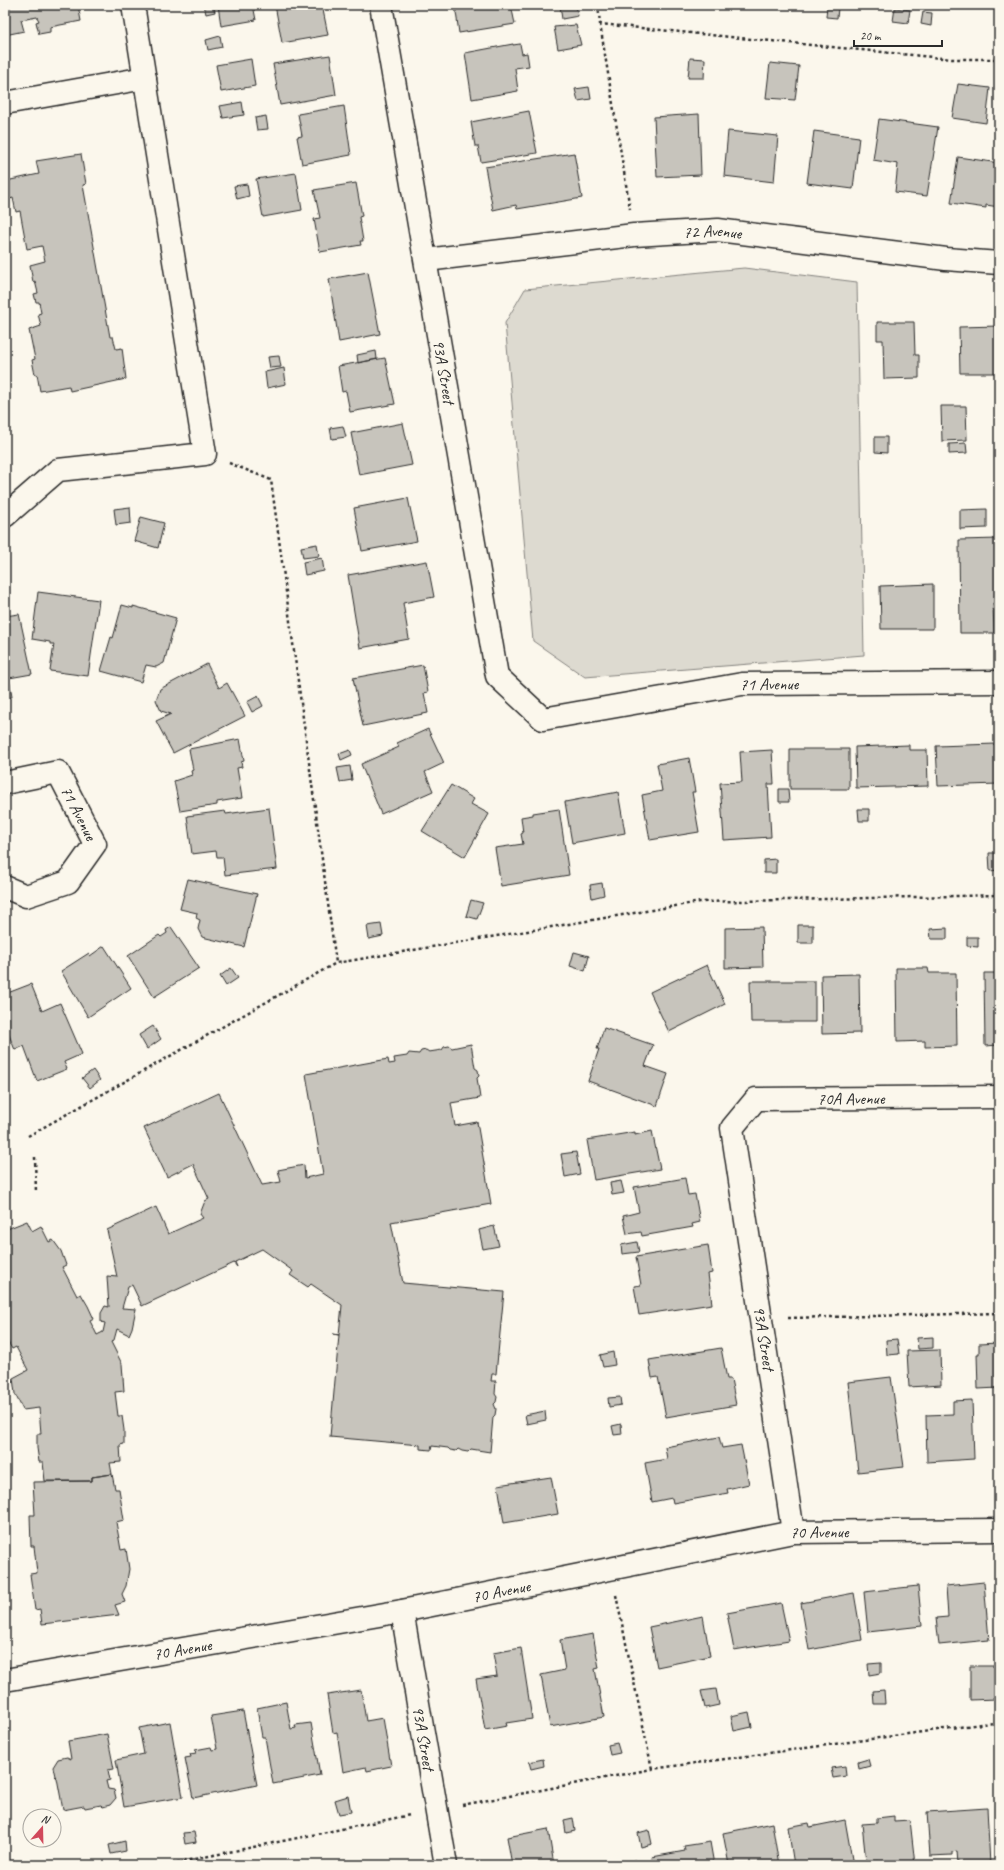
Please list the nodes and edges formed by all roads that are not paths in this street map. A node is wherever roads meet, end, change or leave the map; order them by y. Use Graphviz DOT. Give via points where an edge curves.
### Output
graph roads {
  1 [pos="133,5"];
  2 [pos="381,5"];
  3 [pos="145,78"];
  4 [pos="5,103"];
  5 [pos="426,260"];
  6 [pos="999,263"];
  7 [pos="5,516"];
  8 [pos="999,682"];
  9 [pos="543,719"];
  10 [pos="5,784"];
  11 [pos="5,887"];
  12 [pos="999,1097"];
  13 [pos="734,1143"];
  14 [pos="999,1530"];
  15 [pos="793,1532"];
  16 [pos="402,1611"];
  17 [pos="5,1680"];
  18 [pos="446,1865"];
  1 -- 3 [label="street"];
  2 -- 5 [label="street, 93A Street"];
  3 -- 4 [label="street"];
  3 -- 7 [label="street" via="205,454 58,470"];
  5 -- 6 [label="street, 72 Avenue" via="634,235 718,230 946,259"];
  5 -- 9 [label="street, 93A Street" via="496,676"];
  8 -- 9 [label="street, 71 Avenue" via="742,684"];
  10 -- 11 [label="street, 71 Avenue" via="58,772 95,844 68,882 26,896"];
  12 -- 13 [label="street, 70A Avenue" via="756,1099 732,1128"];
  13 -- 15 [label="street, 93A Street"];
  14 -- 15 [label="street, 70 Avenue"];
  15 -- 16 [label="street, 70 Avenue"];
  16 -- 17 [label="street, 70 Avenue"];
  16 -- 18 [label="street, 93A Street"];
}
